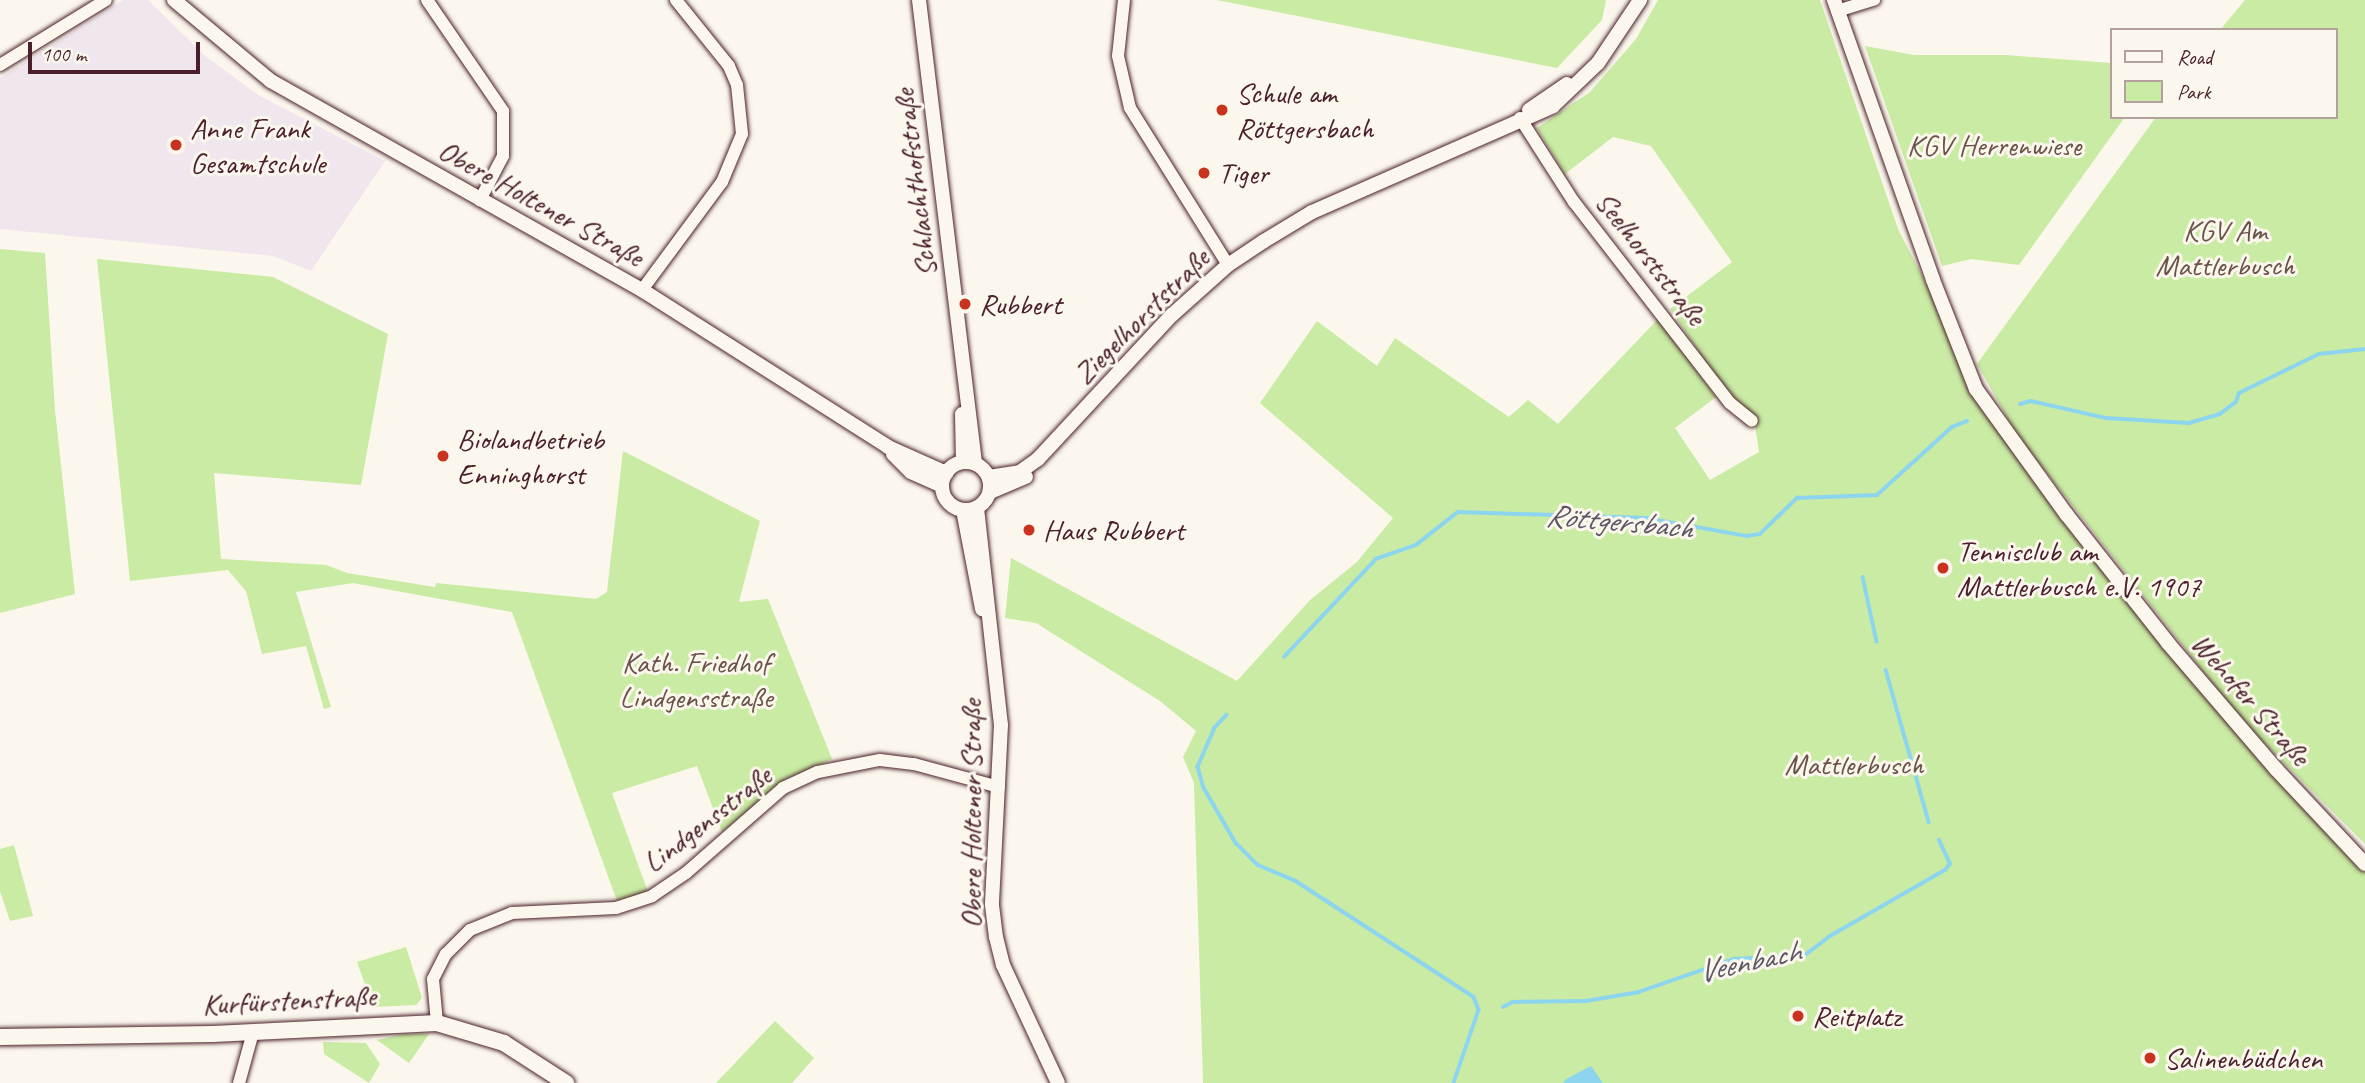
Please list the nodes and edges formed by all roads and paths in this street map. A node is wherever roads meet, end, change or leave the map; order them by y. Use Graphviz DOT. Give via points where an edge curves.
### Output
graph roads {
  1 [pos="106,0"];
  2 [pos="173,0"];
  3 [pos="427,0"];
  4 [pos="676,0"];
  5 [pos="919,0"];
  6 [pos="1124,0"];
  7 [pos="1640,0"];
  8 [pos="1874,0"];
  9 [pos="1835,6"];
  10 [pos="0,65"];
  11 [pos="1520,118"];
  12 [pos="480,201"];
  13 [pos="1228,265"];
  14 [pos="642,290"];
  15 [pos="1752,421"];
  16 [pos="1038,459"];
  17 [pos="969,463"];
  18 [pos="989,477"];
  19 [pos="944,480"];
  20 [pos="990,492"];
  21 [pos="970,509"];
  22 [pos="999,786"];
  23 [pos="2365,864"];
  24 [pos="437,1023"];
  25 [pos="253,1032"];
  26 [pos="0,1037"];
  27 [pos="239,1083"];
  28 [pos="566,1083"];
  29 [pos="1058,1083"];
  1 -- 10 [label="street"];
  2 -- 12 [label="street, Obere Holtener Straße" via="271,81"];
  3 -- 12 [label="street" via="503,111 507,140 503,156"];
  4 -- 14 [label="street" via="729,66 737,85 742,134 722,182"];
  5 -- 17 [label="street, Schlachthofstraße"];
  6 -- 13 [label="street" via="1118,56 1130,108"];
  7 -- 11 [label="street, Ziegelhorststraße" via="1598,63 1553,106"];
  8 -- 9 [label="street"];
  9 -- 23 [label="street, Wehofer Straße" via="1976,388 2067,515 2237,724"];
  11 -- 13 [label="street, Ziegelhorststraße" via="1312,212"];
  11 -- 15 [label="street, Seelhorststraße" via="1574,202 1730,403"];
  12 -- 14 [label="street, Obere Holtener Straße"];
  13 -- 16 [label="street, Ziegelhorststraße" via="1172,315"];
  14 -- 19 [label="street, Obere Holtener Straße"];
  16 -- 18 [label="street, Ziegelhorststraße" via="1020,472"];
  16 -- 20 [label="street, Ziegelhorststraße" via="1021,482"];
  17 -- 18 [label="street"];
  17 -- 19 [label="street"];
  18 -- 20 [label="street"];
  19 -- 21 [label="street" via="948,504"];
  20 -- 21 [label="street"];
  21 -- 22 [label="street, Obere Holtener Straße" via="994,657 1001,725"];
  22 -- 24 [label="street, Lindgensstraße" via="880,760 818,772 783,788 686,873 652,896 616,908 512,913 470,930 446,954 433,979"];
  22 -- 29 [label="street, Obere Holtener Straße" via="992,905 996,937 1003,965"];
  24 -- 25 [label="main road, Kurfürstenstraße"];
  24 -- 28 [label="main road, Kurfürstenstraße" via="504,1043"];
  25 -- 26 [label="main road, Kurfürstenstraße"];
  25 -- 27 [label="street"];
}
